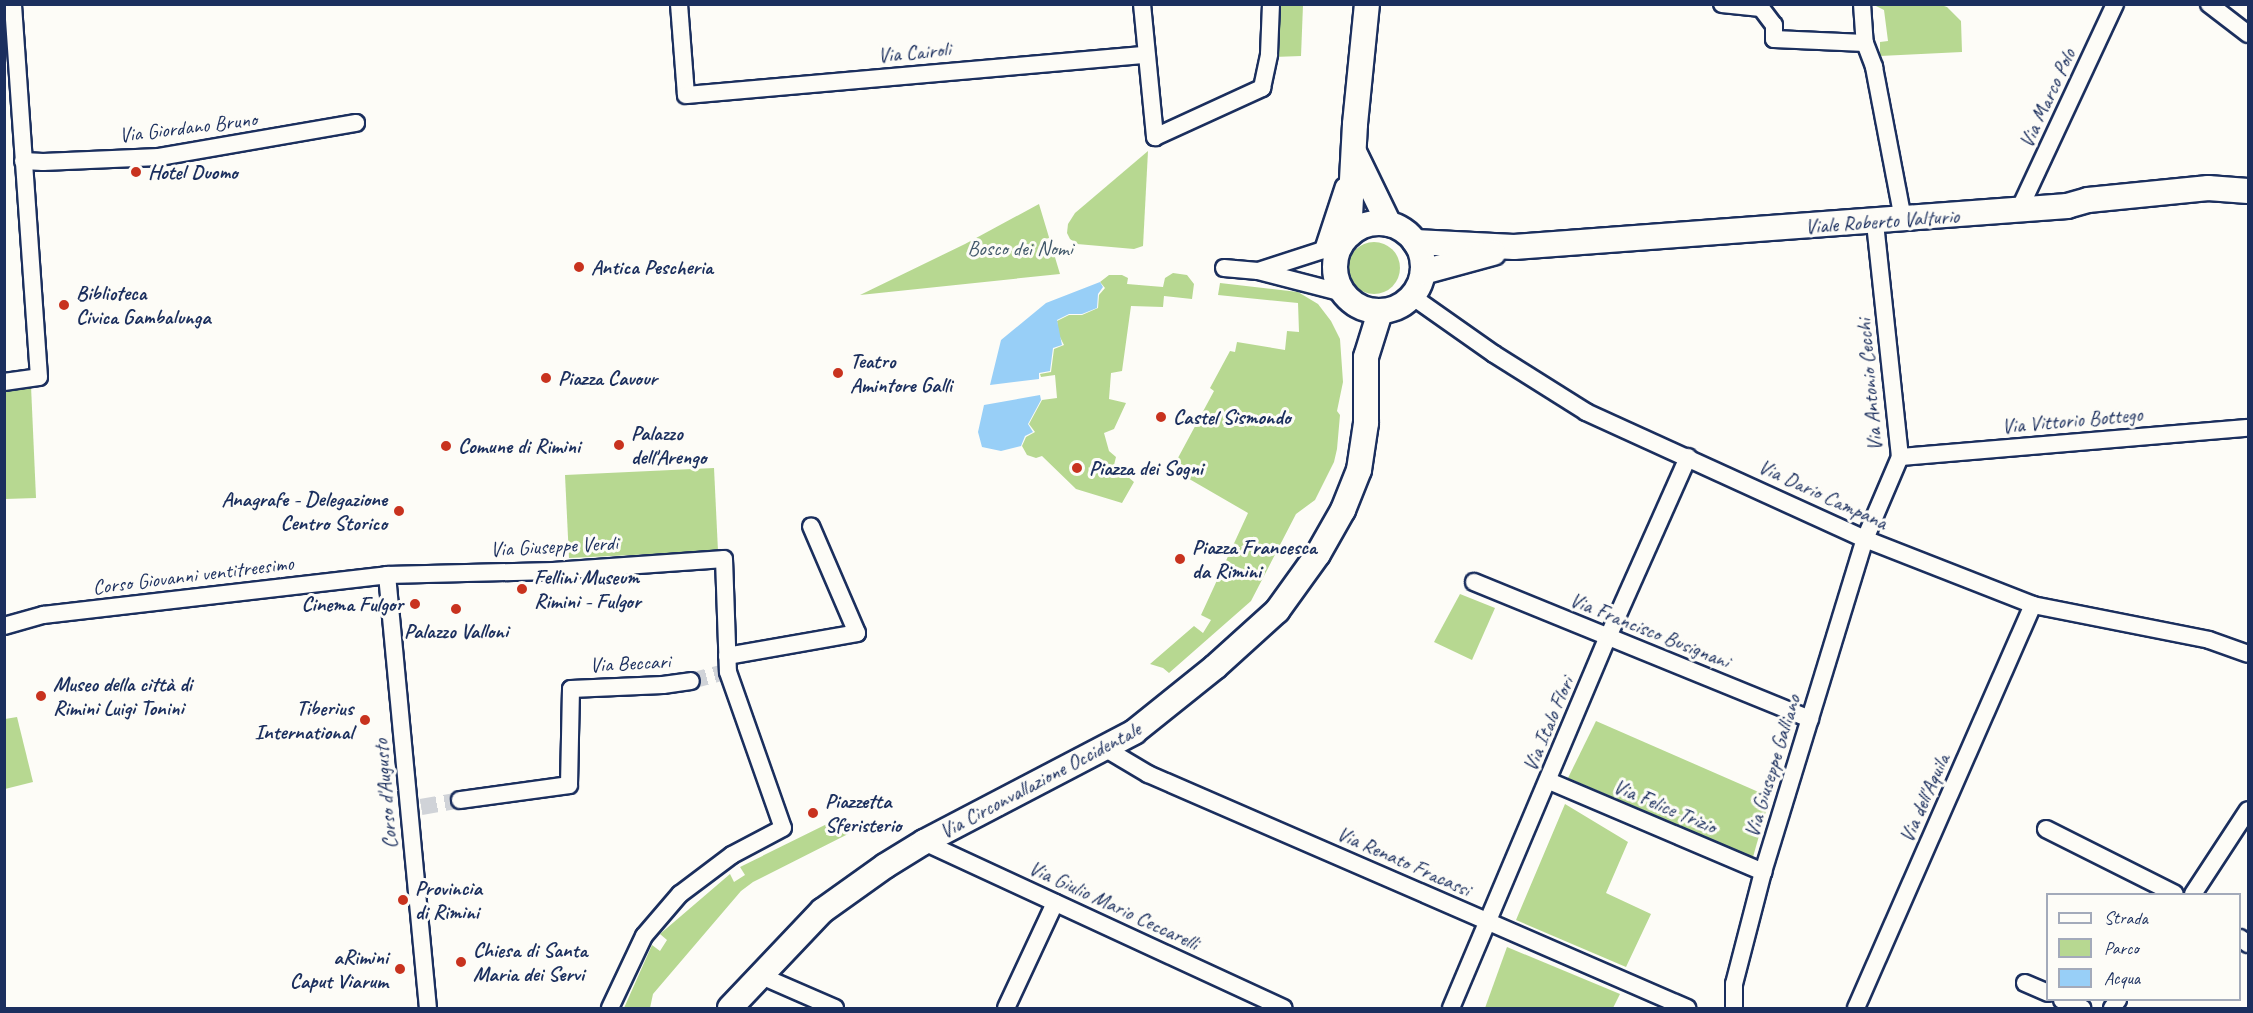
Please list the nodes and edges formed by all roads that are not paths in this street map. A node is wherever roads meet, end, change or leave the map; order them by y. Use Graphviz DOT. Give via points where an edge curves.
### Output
graph roads {
  1 [pos="13,4"];
  2 [pos="679,4"];
  3 [pos="1142,4"];
  4 [pos="1271,4"];
  5 [pos="1367,4"];
  6 [pos="1722,4"];
  7 [pos="1862,4"];
  8 [pos="2115,4"];
  9 [pos="2210,5"];
  10 [pos="2248,34"];
  11 [pos="1865,42"];
  12 [pos="1146,55"];
  13 [pos="356,123"];
  14 [pos="1354,151"];
  15 [pos="23,161"];
  16 [pos="2248,191"];
  17 [pos="2019,210"];
  18 [pos="1903,219"];
  19 [pos="1875,222"];
  20 [pos="1389,225"];
  21 [pos="1415,242"];
  22 [pos="1337,246"];
  23 [pos="1514,247"];
  24 [pos="1224,268"];
  25 [pos="1258,271"];
  26 [pos="1423,272"];
  27 [pos="1413,297"];
  28 [pos="1348,298"];
  29 [pos="1380,312"];
  30 [pos="1366,357"];
  31 [pos="4,382"];
  32 [pos="2248,428"];
  33 [pos="1688,457"];
  34 [pos="1900,457"];
  35 [pos="811,526"];
  36 [pos="1865,539"];
  37 [pos="387,575"];
  38 [pos="1474,582"];
  39 [pos="2033,605"];
  40 [pos="4,626"];
  41 [pos="1608,637"];
  42 [pos="2248,654"];
  43 [pos="725,661"];
  44 [pos="691,681"];
  45 [pos="1810,719"];
  46 [pos="1106,749"];
  47 [pos="1549,781"];
  48 [pos="460,800"];
  49 [pos="2248,810"];
  50 [pos="2046,829"];
  51 [pos="924,842"];
  52 [pos="1763,872"];
  53 [pos="2173,893"];
  54 [pos="2194,893"];
  55 [pos="1055,903"];
  56 [pos="1488,922"];
  57 [pos="759,975"];
  58 [pos="2025,983"];
  59 [pos="2046,992"];
  60 [pos="2066,1001"];
  61 [pos="428,1008"];
  62 [pos="610,1008"];
  63 [pos="730,1008"];
  64 [pos="835,1008"];
  65 [pos="1006,1008"];
  66 [pos="1284,1008"];
  67 [pos="1452,1008"];
  68 [pos="1687,1008"];
  69 [pos="1734,1008"];
  70 [pos="1856,1008"];
  71 [pos="2082,1008"];
  1 -- 15 [label="street"];
  2 -- 12 [label="street, Via Cairoli" via="686,94"];
  3 -- 12 [label="street"];
  4 -- 12 [label="street" via="1263,88 1155,136"];
  5 -- 14 [label="street"];
  6 -- 11 [label="street" via="1761,8 1774,25 1774,39"];
  7 -- 11 [label="street"];
  8 -- 17 [label="street, Via Marco Polo"];
  9 -- 10 [label="street"];
  11 -- 18 [label="street" via="1874,67"];
  13 -- 15 [label="street, Via Giordano Bruno" via="159,157"];
  14 -- 20 [label="street"];
  14 -- 22 [label="street"];
  15 -- 31 [label="street" via="39,377"];
  16 -- 17 [label="street, Viale Roberto Valturio" via="2208,188"];
  17 -- 18 [label="street, Viale Roberto Valturio"];
  18 -- 19 [label="street, Viale Roberto Valturio"];
  19 -- 23 [label="street, Viale Roberto Valturio"];
  19 -- 34 [label="street, Via Antonio Cecchi"];
  20 -- 21 [label="street"];
  20 -- 22 [label="street" via="1368,225"];
  21 -- 23 [label="street, Viale Roberto Valturio"];
  21 -- 26 [label="street"];
  22 -- 25 [label="street"];
  22 -- 28 [label="street" via="1335,273"];
  23 -- 26 [label="street, Viale Roberto Valturio"];
  24 -- 25 [label="street"];
  25 -- 28 [label="street"];
  26 -- 27 [label="street"];
  27 -- 29 [label="street"];
  27 -- 33 [label="street, Via Dario Campana" via="1586,412"];
  28 -- 29 [label="street"];
  28 -- 30 [label="street, Via Circonvallazione Occidentale"];
  29 -- 30 [label="street, Via Circonvallazione Occidentale"];
  30 -- 46 [label="street, Via Circonvallazione Occidentale" via="1366,423 1359,470 1343,510 1318,554 1277,611 1154,716"];
  32 -- 34 [label="street, Via Vittorio Bottego"];
  33 -- 36 [label="street, Via Dario Campana"];
  33 -- 41 [label="street, Via Italo Flori"];
  34 -- 36 [label="street, Via Antonio Cecchi"];
  35 -- 43 [label="street" via="857,633"];
  36 -- 39 [label="street, Via Dario Campana"];
  36 -- 45 [label="street, Via Giuseppe Galliano"];
  37 -- 40 [label="street, Corso Giovanni ventitreesimo" via="43,615"];
  37 -- 43 [label="street, Via Giuseppe Verdi" via="554,571 724,559"];
  37 -- 61 [label="street, Corso d'Augusto" via="414,808"];
  38 -- 41 [label="street, Via Francisco Busignani"];
  39 -- 42 [label="street, Via Dario Campana" via="2209,640"];
  39 -- 70 [label="street, Via dell'Aquila"];
  41 -- 45 [label="street, Via Francisco Busignani"];
  41 -- 47 [label="street, Via Italo Flori"];
  43 -- 62 [label="street" via="783,828 732,855 680,894 644,936"];
  44 -- 48 [label="street, Via Beccari" via="571,689 569,785"];
  45 -- 52 [label="street, Via Giuseppe Galliano"];
  46 -- 51 [label="street, Via Circonvallazione Occidentale"];
  46 -- 56 [label="street, Via Renato Fracassi" via="1148,774"];
  47 -- 52 [label="street, Via Felice Trizio"];
  47 -- 56 [label="street, Via Italo Flori"];
  49 -- 54 [label="street"];
  50 -- 53 [label="street"];
  51 -- 55 [label="street, Via Giulio Mario Ceccarelli"];
  51 -- 57 [label="street, Via Circonvallazione Occidentale" via="822,911"];
  52 -- 69 [label="street, Via Giuseppe Galliano" via="1734,984"];
  55 -- 65 [label="street"];
  55 -- 66 [label="street, Via Giulio Mario Ceccarelli"];
  56 -- 67 [label="street, Via Italo Flori"];
  56 -- 68 [label="street, Via Renato Fracassi"];
  57 -- 63 [label="street, Via Circonvallazione Occidentale"];
  57 -- 64 [label="street"];
  58 -- 59 [label="street"];
  60 -- 71 [label="street"];
}
